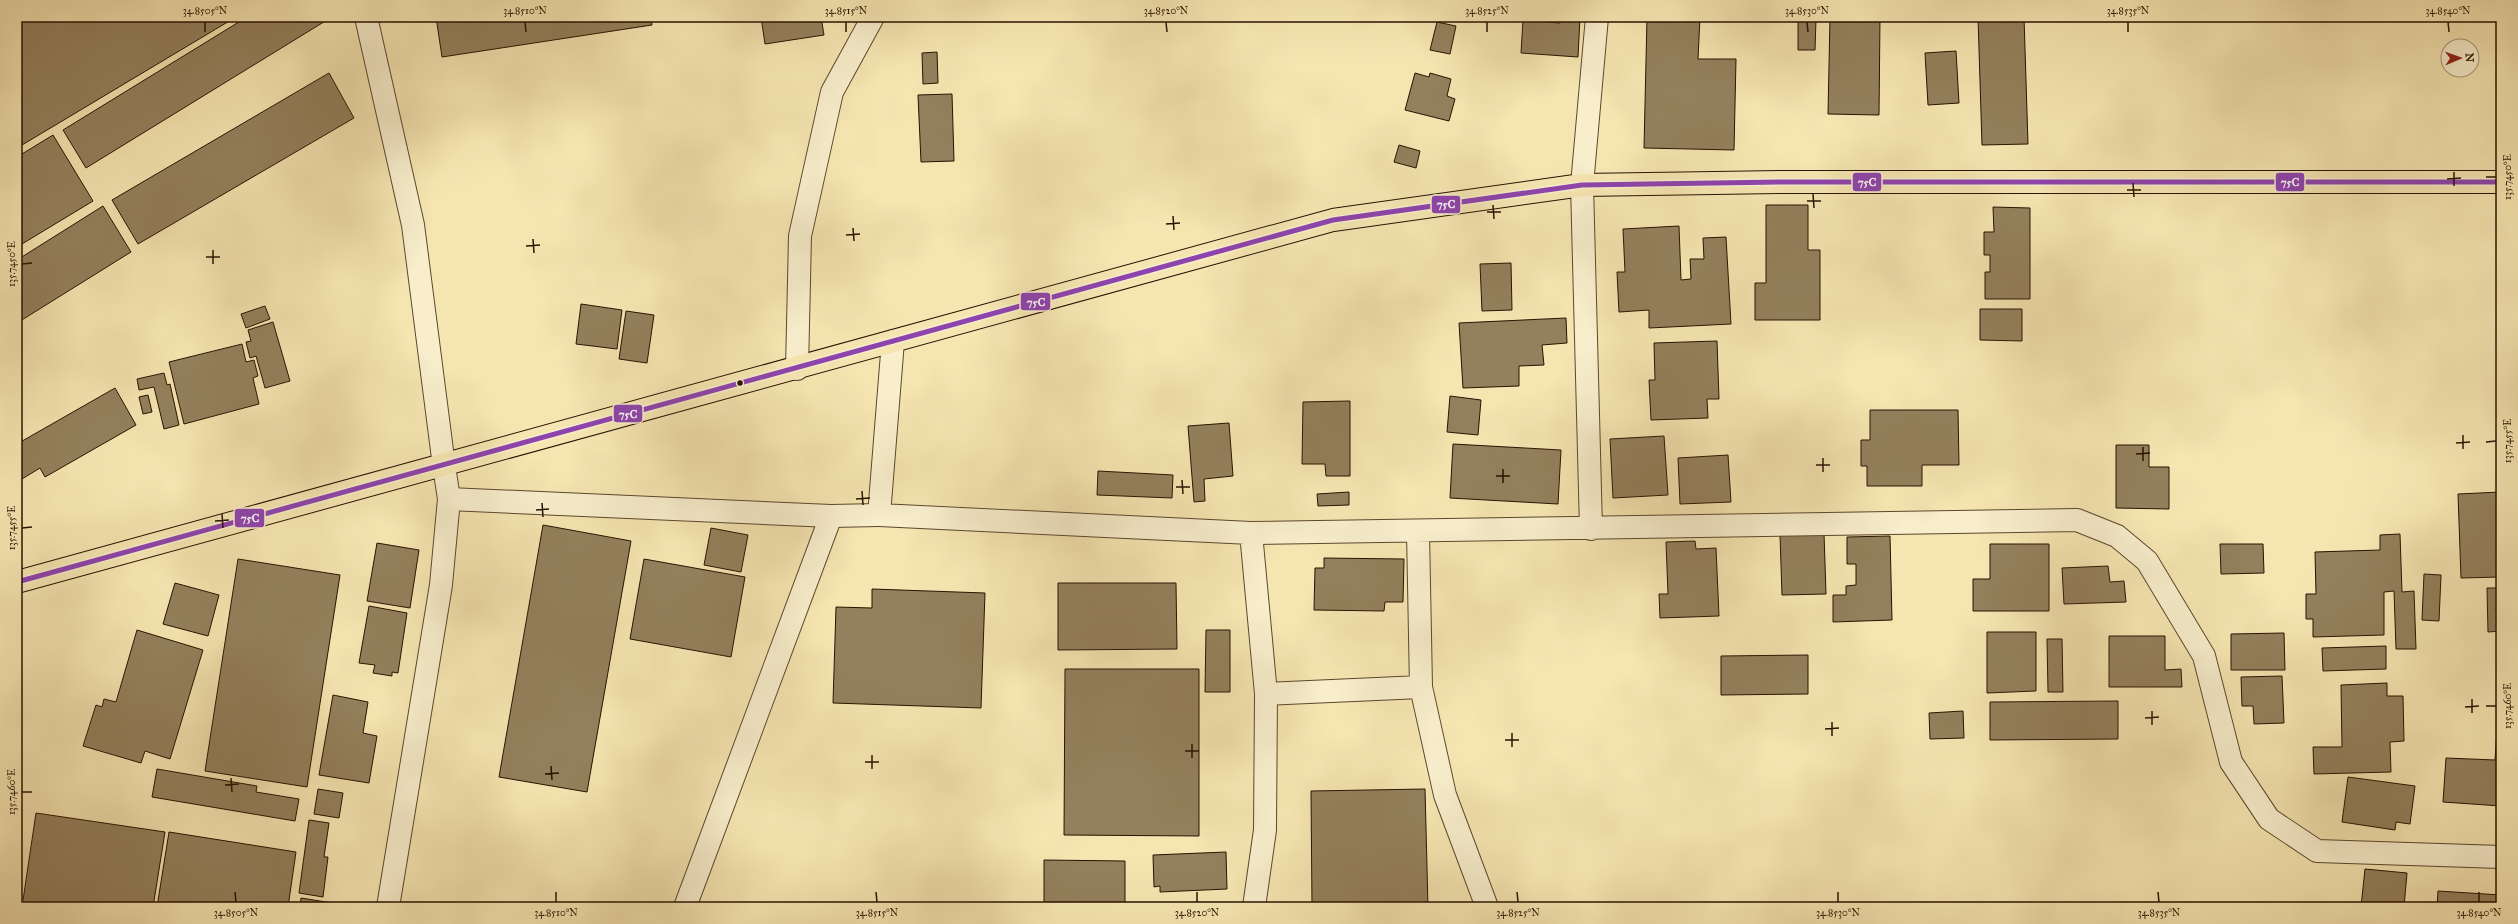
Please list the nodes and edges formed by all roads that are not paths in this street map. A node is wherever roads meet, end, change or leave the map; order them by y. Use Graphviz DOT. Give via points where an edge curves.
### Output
graph roads {
  1 [pos="366,17"];
  2 [pos="873,17"];
  3 [pos="1598,17"];
  4 [pos="2501,182"];
  5 [pos="1582,185"];
  6 [pos="893,341"];
  7 [pos="797,369"];
  8 [pos="444,466"];
  9 [pos="449,499"];
  10 [pos="879,515"];
  11 [pos="831,516"];
  12 [pos="1591,529"];
  13 [pos="1418,532"];
  14 [pos="1251,533"];
  15 [pos="17,582"];
  16 [pos="1421,687"];
  17 [pos="1266,694"];
  18 [pos="2501,857"];
  19 [pos="388,907"];
  20 [pos="686,907"];
  21 [pos="1254,907"];
  22 [pos="1487,907"];
  1 -- 8 [label="street" via="413,224"];
  2 -- 7 [label="street" via="832,92 800,236"];
  3 -- 5 [label="street"];
  4 -- 5 [label="main road" via="1784,182"];
  5 -- 6 [label="main road" via="1333,220"];
  5 -- 12 [label="street"];
  6 -- 7 [label="main road"];
  6 -- 10 [label="street"];
  7 -- 8 [label="main road"];
  8 -- 9 [label="street"];
  8 -- 15 [label="main road"];
  9 -- 11 [label="street"];
  9 -- 19 [label="street" via="441,586"];
  10 -- 11 [label="street"];
  10 -- 14 [label="street"];
  11 -- 20 [label="street"];
  12 -- 13 [label="street"];
  12 -- 18 [label="street" via="2077,520 2117,536 2147,561 2204,656 2231,762 2269,819 2317,851"];
  13 -- 14 [label="street"];
  13 -- 16 [label="street"];
  14 -- 17 [label="street"];
  16 -- 17 [label="street"];
  16 -- 22 [label="street" via="1445,794"];
  17 -- 21 [label="street" via="1264,830"];
}
